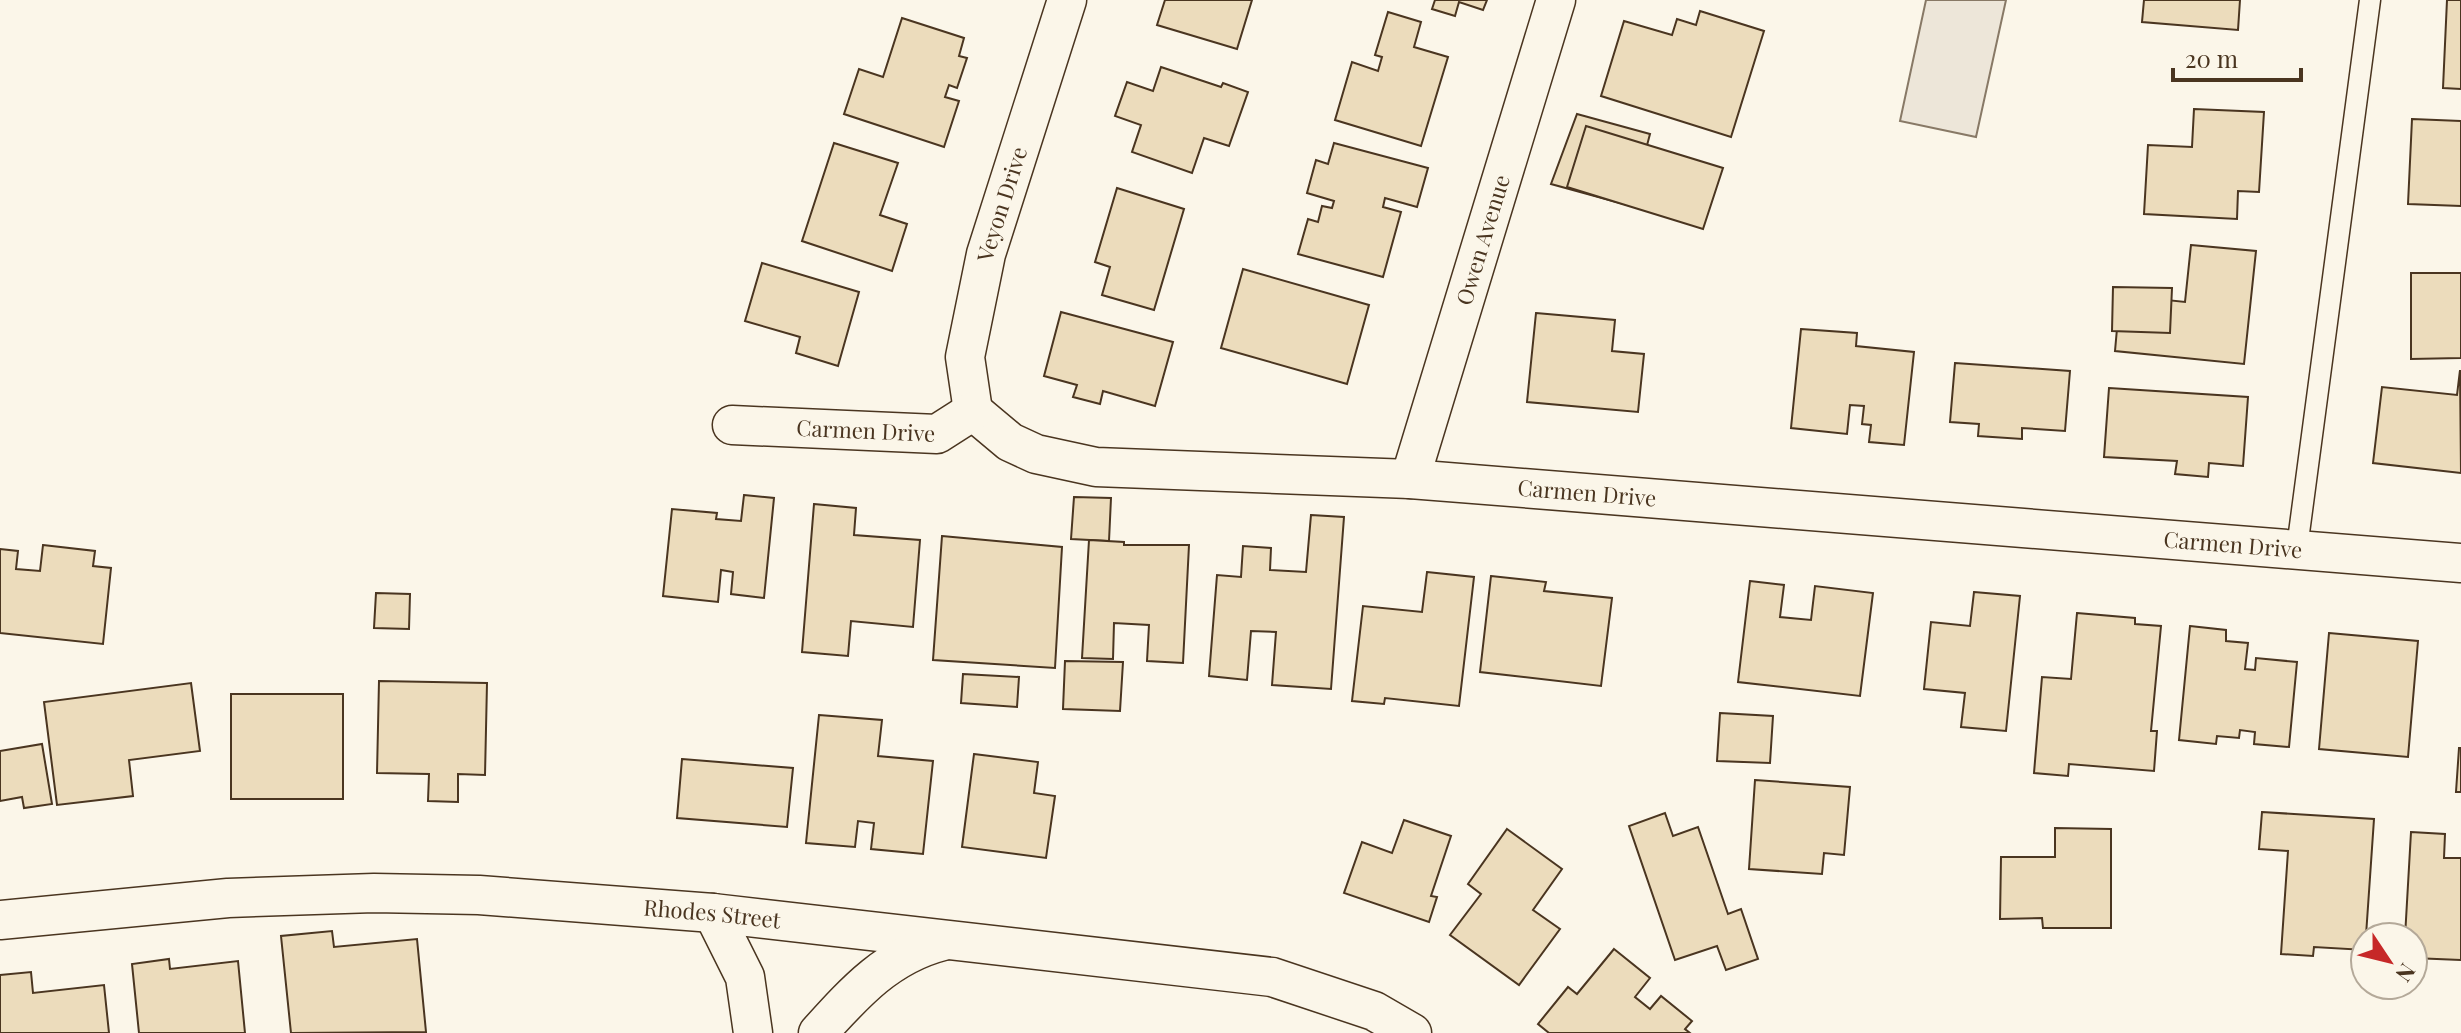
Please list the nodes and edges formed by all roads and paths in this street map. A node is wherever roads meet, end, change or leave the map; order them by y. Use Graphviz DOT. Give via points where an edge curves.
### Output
graph roads {
  1 [pos="1067,0"];
  2 [pos="1556,0"];
  3 [pos="2370,0"];
  4 [pos="973,411"];
  5 [pos="732,425"];
  6 [pos="1410,479"];
  7 [pos="2297,548"];
  8 [pos="2461,563"];
  9 [pos="713,913"];
  10 [pos="0,920"];
  11 [pos="950,939"];
  12 [pos="753,1033"];
  13 [pos="818,1033"];
  14 [pos="1412,1033"];
  1 -- 4 [label="street, Veyon Drive" via="986,254 965,357"];
  2 -- 6 [label="street, Owen Avenue"];
  3 -- 7 [label="lane"];
  4 -- 5 [label="street, Carmen Drive" via="937,434"];
  4 -- 6 [label="street, Carmen Drive" via="1010,442 1036,454 1096,467"];
  6 -- 7 [label="street, Carmen Drive"];
  7 -- 8 [label="street, Carmen Drive"];
  9 -- 10 [label="street, Rhodes Street" via="479,895 374,893 228,898"];
  9 -- 11 [label="street, Rhodes Street"];
  9 -- 12 [label="street" via="745,977"];
  11 -- 13 [label="street" via="916,949 884,967"];
  11 -- 14 [label="street, Rhodes Street" via="1272,977 1374,1011"];
}
